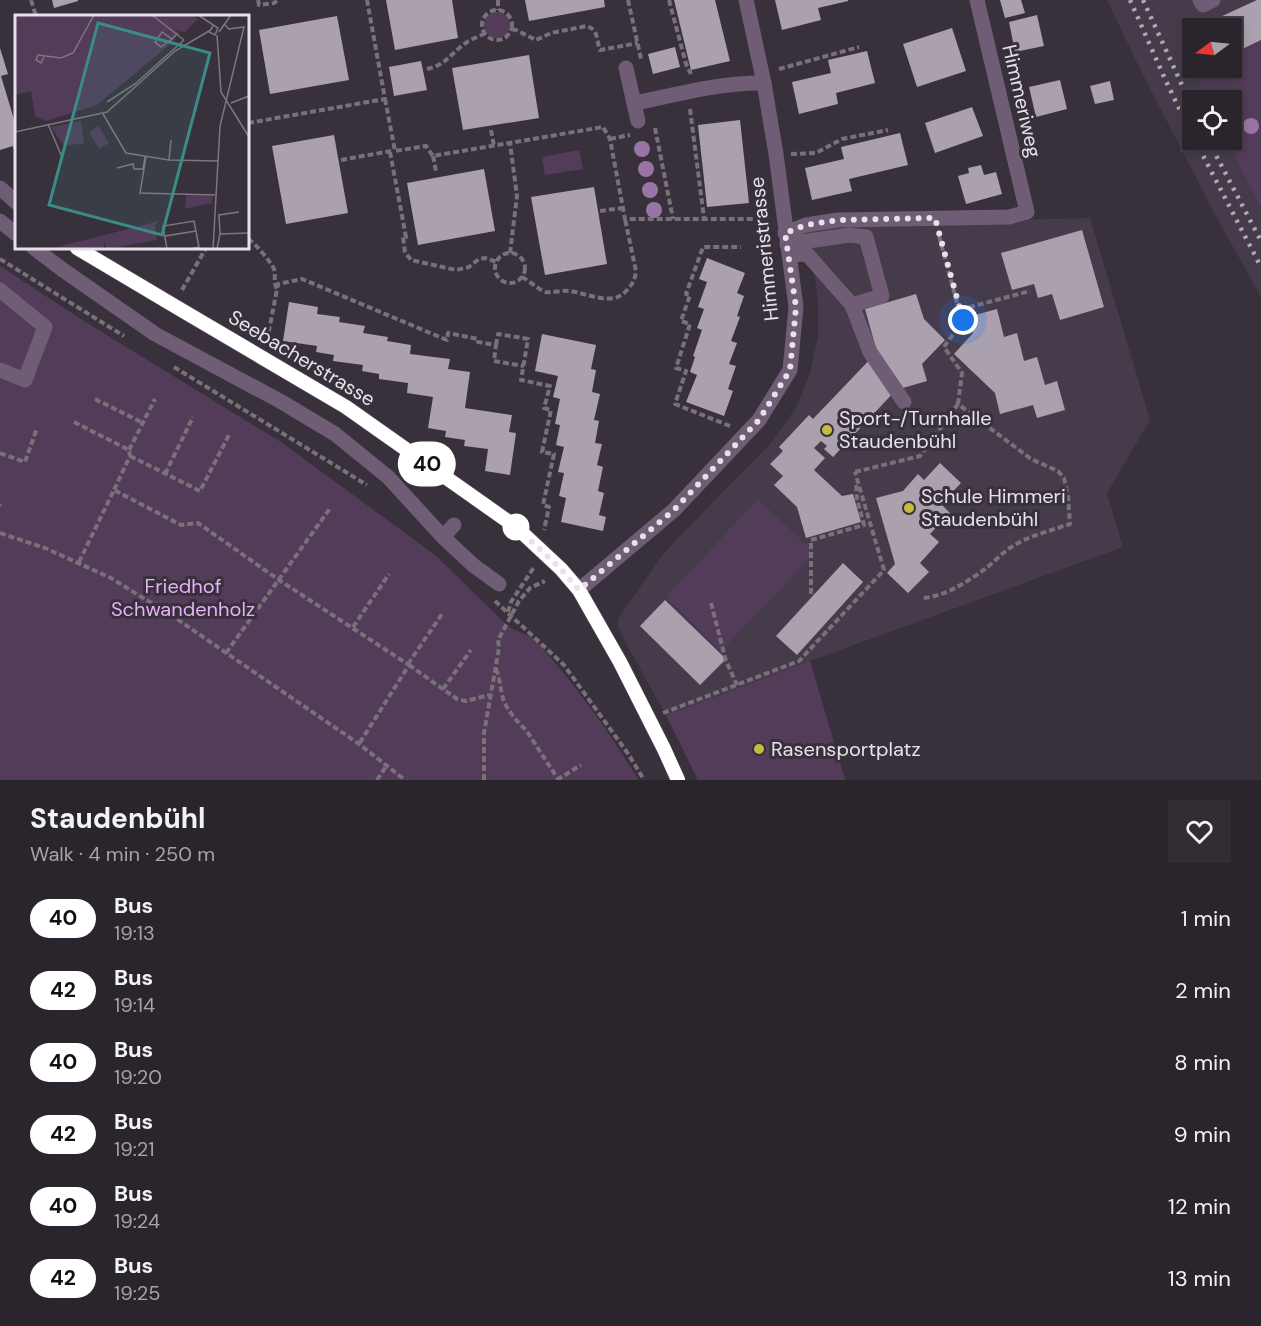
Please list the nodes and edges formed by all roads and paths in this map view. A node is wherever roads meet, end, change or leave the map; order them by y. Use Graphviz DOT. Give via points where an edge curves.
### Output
graph roads {
  1 [pos="32,0"];
  2 [pos="258,0"];
  3 [pos="278,0"];
  4 [pos="367,0"];
  5 [pos="498,0"];
  6 [pos="628,0"];
  7 [pos="669,0"];
  8 [pos="746,0"];
  9 [pos="976,0"];
  10 [pos="1200,0"];
  11 [pos="1213,0"];
  12 [pos="498,10"];
  13 [pos="36,15"];
  14 [pos="512,29"];
  15 [pos="484,34"];
  16 [pos="638,43"];
  17 [pos="859,47"];
  18 [pos="640,53"];
  19 [pos="626,68"];
  20 [pos="427,69"];
  21 [pos="775,70"];
  22 [pos="694,78"];
  23 [pos="764,83"];
  24 [pos="385,99"];
  25 [pos="634,103"];
  26 [pos="690,104"];
  27 [pos="638,121"];
  28 [pos="249,123"];
  29 [pos="491,130"];
  30 [pos="888,130"];
  31 [pos="655,131"];
  32 [pos="510,143"];
  33 [pos="494,146"];
  34 [pos="393,151"];
  35 [pos="789,154"];
  36 [pos="433,156"];
  37 [pos="341,160"];
  38 [pos="436,171"];
  39 [pos="0,188"];
  40 [pos="15,201"];
  41 [pos="623,208"];
  42 [pos="600,211"];
  43 [pos="704,218"];
  44 [pos="935,218"];
  45 [pos="625,219"];
  46 [pos="673,219"];
  47 [pos="768,219"];
  48 [pos="0,220"];
  49 [pos="15,233"];
  50 [pos="249,240"];
  51 [pos="787,244"];
  52 [pos="741,247"];
  53 [pos="35,249"];
  54 [pos="79,249"];
  55 [pos="205,249"];
  56 [pos="510,253"];
  57 [pos="0,259"];
  58 [pos="496,262"];
  59 [pos="522,277"];
  60 [pos="277,289"];
  61 [pos="0,290"];
  62 [pos="1030,291"];
  63 [pos="180,293"];
  64 [pos="852,305"];
  65 [pos="959,310"];
  66 [pos="127,338"];
  67 [pos="496,345"];
  68 [pos="266,347"];
  69 [pos="166,362"];
  70 [pos="524,366"];
  71 [pos="0,370"];
  72 [pos="95,399"];
  73 [pos="155,399"];
  74 [pos="904,402"];
  75 [pos="958,404"];
  76 [pos="193,417"];
  77 [pos="74,422"];
  78 [pos="143,423"];
  79 [pos="731,426"];
  80 [pos="37,428"];
  81 [pos="230,433"];
  82 [pos="129,450"];
  83 [pos="0,453"];
  84 [pos="130,456"];
  85 [pos="855,472"];
  86 [pos="165,474"];
  87 [pos="368,486"];
  88 [pos="114,490"];
  89 [pos="331,507"];
  90 [pos="544,531"];
  91 [pos="0,532"];
  92 [pos="540,549"];
  93 [pos="79,562"];
  94 [pos="388,574"];
  95 [pos="279,580"];
  96 [pos="545,581"];
  97 [pos="495,590"];
  98 [pos="579,590"];
  99 [pos="811,594"];
  100 [pos="922,598"];
  101 [pos="711,603"];
  102 [pos="442,614"];
  103 [pos="510,614"];
  104 [pos="353,627"];
  105 [pos="471,650"];
  106 [pos="226,653"];
  107 [pos="409,664"];
  108 [pos="495,667"];
  109 [pos="737,685"];
  110 [pos="443,689"];
  111 [pos="490,695"];
  112 [pos="662,713"];
  113 [pos="359,744"];
  114 [pos="387,765"];
  115 [pos="581,765"];
  116 [pos="557,779"];
  117 [pos="377,780"];
  118 [pos="405,780"];
  119 [pos="484,780"];
  120 [pos="644,780"];
  121 [pos="678,780"];
  1 -- 13 [label="path"];
  2 -- 3 [label="path" via="259,5"];
  4 -- 24 [label="path"];
  5 -- 12 [label="path"];
  6 -- 16 [label="path"];
  7 -- 22 [label="path" via="686,64"];
  8 -- 23 [label="street, Himmeristrasse"];
  9 -- 44 [label="street, Himmeriweg" via="1027,212 1009,217"];
  10 -- 11 [label="street" via="1203,5"];
  12 -- 14 [label="path" via="510,16"];
  12 -- 15 [label="path" via="485,15"];
  14 -- 15 [label="path" via="503,39 490,39"];
  14 -- 16 [label="path" via="536,40 587,26 596,31 600,50"];
  15 -- 20 [label="path" via="438,67"];
  16 -- 18 [label="path"];
  17 -- 21 [label="path"];
  19 -- 25 [label="street"];
  23 -- 25 [label="street"];
  23 -- 51 [label="street, Himmeristrasse"];
  24 -- 28 [label="path"];
  24 -- 34 [label="path"];
  25 -- 27 [label="street"];
  26 -- 43 [label="path"];
  29 -- 33 [label="path"];
  30 -- 35 [label="path" via="842,139 816,153"];
  31 -- 46 [label="path"];
  32 -- 33 [label="path"];
  32 -- 41 [label="path" via="603,127 610,139"];
  32 -- 56 [label="path" via="517,196"];
  33 -- 36 [label="path"];
  34 -- 36 [label="path" via="426,146"];
  34 -- 37 [label="path"];
  34 -- 58 [label="path" via="405,252 411,260 456,270 479,259"];
  36 -- 38 [label="path"];
  39 -- 40 [label="street"];
  41 -- 42 [label="path"];
  41 -- 45 [label="path"];
  43 -- 46 [label="path"];
  43 -- 47 [label="path"];
  44 -- 51 [label="street" via="838,220 806,225"];
  44 -- 65 [label="path"];
  45 -- 46 [label="path"];
  45 -- 59 [label="path" via="636,271 631,286 616,299 567,290 546,292"];
  48 -- 49 [label="street"];
  50 -- 60 [label="path" via="274,268"];
  51 -- 64 [label="street" via="807,254"];
  51 -- 64 [label="street" via="866,237 882,296"];
  51 -- 98 [label="street, Himmeristrasse" via="796,307 790,370 759,420 674,510"];
  52 -- 79 [label="path" via="703,247 686,294 690,295 681,321 690,324 676,368 686,371 675,404"];
  53 -- 97 [label="street" via="155,334 335,434 448,531"];
  54 -- 92 [label="street, Seebacherstrasse" via="346,407 516,527"];
  55 -- 63 [label="path"];
  56 -- 58 [label="path"];
  56 -- 59 [label="path" via="524,264"];
  57 -- 66 [label="path"];
  58 -- 59 [label="path" via="495,272 504,282"];
  60 -- 67 [label="path" via="278,284 303,279 447,340 448,333"];
  60 -- 68 [label="path"];
  61 -- 71 [label="street" via="45,327 25,380"];
  62 -- 65 [label="path"];
  64 -- 74 [label="street" via="870,352"];
  65 -- 75 [label="path" via="963,320 944,347 962,373"];
  67 -- 70 [label="path" via="494,361"];
  67 -- 70 [label="path" via="498,334 528,339"];
  69 -- 87 [label="path"];
  70 -- 90 [label="path" via="521,380 550,386 544,408 551,410 542,452 555,454 543,505 549,507"];
  72 -- 78 [label="path"];
  73 -- 78 [label="path"];
  75 -- 85 [label="path" via="920,456"];
  75 -- 100 [label="path" via="1031,459 1058,471 1064,478 1070,524 1009,548 964,584"];
  76 -- 86 [label="path"];
  77 -- 82 [label="path"];
  78 -- 82 [label="path"];
  80 -- 83 [label="path" via="25,462"];
  81 -- 86 [label="path" via="200,491"];
  82 -- 84 [label="path"];
  84 -- 86 [label="path"];
  84 -- 88 [label="path"];
  85 -- 99 [label="path" via="864,525 811,540"];
  85 -- 109 [label="path" via="884,570 799,661"];
  88 -- 93 [label="path"];
  88 -- 95 [label="path" via="181,525 198,523"];
  89 -- 95 [label="path"];
  91 -- 93 [label="path"];
  92 -- 98 [label="street, Seebacherstrasse"];
  92 -- 103 [label="path" via="535,566 511,602"];
  93 -- 106 [label="path" via="111,578"];
  94 -- 104 [label="path"];
  95 -- 104 [label="path"];
  95 -- 106 [label="path"];
  96 -- 103 [label="path" via="530,588"];
  97 -- 103 [label="path"];
  98 -- 121 [label="street, Seebacherstrasse" via="620,662"];
  101 -- 109 [label="path" via="726,661"];
  102 -- 107 [label="path"];
  103 -- 108 [label="path" via="498,640"];
  103 -- 120 [label="path" via="564,665"];
  104 -- 107 [label="path"];
  105 -- 110 [label="path"];
  106 -- 113 [label="path"];
  107 -- 110 [label="path"];
  107 -- 113 [label="path"];
  108 -- 111 [label="path"];
  108 -- 116 [label="path" via="503,699"];
  109 -- 112 [label="path"];
  110 -- 111 [label="path" via="466,701"];
  111 -- 119 [label="path" via="484,733"];
  113 -- 114 [label="path"];
  114 -- 117 [label="path"];
  114 -- 118 [label="path"];
  115 -- 116 [label="path"];
}
